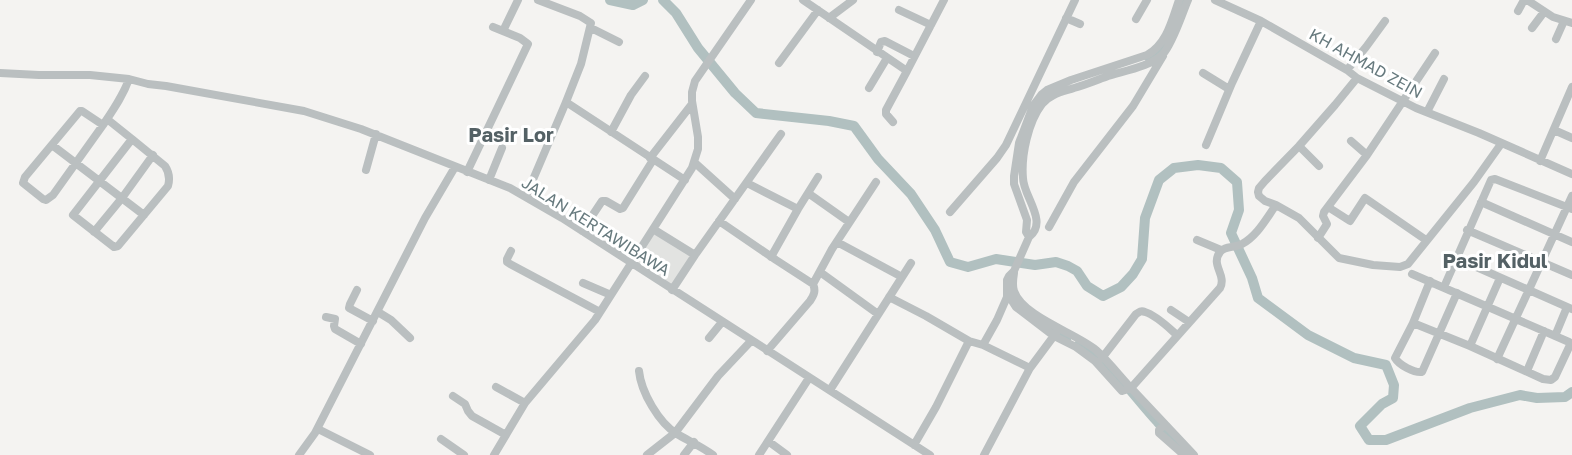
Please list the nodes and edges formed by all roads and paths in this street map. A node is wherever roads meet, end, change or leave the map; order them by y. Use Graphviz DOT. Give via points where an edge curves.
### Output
graph roads {
  1 [pos="518,0"];
  2 [pos="537,0"];
  3 [pos="751,0"];
  4 [pos="803,0"];
  5 [pos="853,0"];
  6 [pos="944,0"];
  7 [pos="1075,0"];
  8 [pos="1147,0"];
  9 [pos="1215,0"];
  10 [pos="1526,0"];
  11 [pos="1182,5"];
  12 [pos="818,10"];
  13 [pos="898,10"];
  14 [pos="1518,11"];
  15 [pos="1544,12"];
  16 [pos="829,18"];
  17 [pos="1066,18"];
  18 [pos="1136,19"];
  19 [pos="1261,21"];
  20 [pos="1385,21"];
  21 [pos="1568,22"];
  22 [pos="1080,24"];
  23 [pos="931,25"];
  24 [pos="493,27"];
  25 [pos="1533,27"];
  26 [pos="591,28"];
  27 [pos="503,31"];
  28 [pos="1557,39"];
  29 [pos="619,42"];
  30 [pos="877,52"];
  31 [pos="1164,53"];
  32 [pos="1435,53"];
  33 [pos="914,56"];
  34 [pos="887,58"];
  35 [pos="779,63"];
  36 [pos="1347,70"];
  37 [pos="907,71"];
  38 [pos="0,73"];
  39 [pos="1203,73"];
  40 [pos="645,76"];
  41 [pos="1357,78"];
  42 [pos="129,79"];
  43 [pos="1444,79"];
  44 [pos="1572,87"];
  45 [pos="869,88"];
  46 [pos="1229,89"];
  47 [pos="566,102"];
  48 [pos="1404,102"];
  49 [pos="692,104"];
  50 [pos="1569,104"];
  51 [pos="1427,112"];
  52 [pos="105,122"];
  53 [pos="893,122"];
  54 [pos="1029,123"];
  55 [pos="1554,130"];
  56 [pos="611,132"];
  57 [pos="376,134"];
  58 [pos="781,134"];
  59 [pos="1572,138"];
  60 [pos="132,139"];
  61 [pos="1010,139"];
  62 [pos="1351,141"];
  63 [pos="1022,144"];
  64 [pos="1501,144"];
  65 [pos="52,145"];
  66 [pos="1206,145"];
  67 [pos="1299,146"];
  68 [pos="502,148"];
  69 [pos="153,155"];
  70 [pos="1367,155"];
  71 [pos="652,159"];
  72 [pos="1540,161"];
  73 [pos="694,162"];
  74 [pos="76,164"];
  75 [pos="1319,166"];
  76 [pos="455,167"];
  77 [pos="366,170"];
  78 [pos="467,172"];
  79 [pos="1572,174"];
  80 [pos="819,177"];
  81 [pos="489,180"];
  82 [pos="684,180"];
  83 [pos="99,181"];
  84 [pos="876,182"];
  85 [pos="747,183"];
  86 [pos="808,193"];
  87 [pos="526,196"];
  88 [pos="1572,196"];
  89 [pos="122,198"];
  90 [pos="735,199"];
  91 [pos="1481,202"];
  92 [pos="1276,205"];
  93 [pos="1328,207"];
  94 [pos="1570,208"];
  95 [pos="798,209"];
  96 [pos="950,212"];
  97 [pos="144,215"];
  98 [pos="719,221"];
  99 [pos="849,222"];
  100 [pos="1049,227"];
  101 [pos="653,229"];
  102 [pos="1467,230"];
  103 [pos="582,231"];
  104 [pos="94,232"];
  105 [pos="1555,234"];
  106 [pos="1318,238"];
  107 [pos="1197,240"];
  108 [pos="1426,240"];
  109 [pos="837,242"];
  110 [pos="1572,242"];
  111 [pos="1225,249"];
  112 [pos="511,251"];
  113 [pos="695,255"];
  114 [pos="771,257"];
  115 [pos="1455,258"];
  116 [pos="1541,261"];
  117 [pos="631,263"];
  118 [pos="911,263"];
  119 [pos="820,272"];
  120 [pos="1412,274"];
  121 [pos="1572,275"];
  122 [pos="902,277"];
  123 [pos="1500,278"];
  124 [pos="1430,281"];
  125 [pos="583,283"];
  126 [pos="813,284"];
  127 [pos="1444,287"];
  128 [pos="357,290"];
  129 [pos="672,290"];
  130 [pos="1528,290"];
  131 [pos="1457,293"];
  132 [pos="610,295"];
  133 [pos="1011,296"];
  134 [pos="889,297"];
  135 [pos="1487,306"];
  136 [pos="1569,308"];
  137 [pos="1171,310"];
  138 [pos="378,312"];
  139 [pos="600,312"];
  140 [pos="878,314"];
  141 [pos="326,317"];
  142 [pos="1516,318"];
  143 [pos="373,321"];
  144 [pos="722,322"];
  145 [pos="1190,322"];
  146 [pos="1413,323"];
  147 [pos="1544,331"];
  148 [pos="1056,332"];
  149 [pos="1440,334"];
  150 [pos="1177,335"];
  151 [pos="1555,336"];
  152 [pos="410,338"];
  153 [pos="709,338"];
  154 [pos="751,341"];
  155 [pos="969,341"];
  156 [pos="361,344"];
  157 [pos="983,345"];
  158 [pos="1470,346"];
  159 [pos="767,351"];
  160 [pos="1102,358"];
  161 [pos="1497,359"];
  162 [pos="1030,368"];
  163 [pos="639,371"];
  164 [pos="1527,371"];
  165 [pos="809,378"];
  166 [pos="496,387"];
  167 [pos="830,390"];
  168 [pos="1127,390"];
  169 [pos="453,396"];
  170 [pos="525,403"];
  171 [pos="1162,427"];
  172 [pos="318,429"];
  173 [pos="675,433"];
  174 [pos="506,435"];
  175 [pos="441,440"];
  176 [pos="768,441"];
  177 [pos="694,442"];
  178 [pos="914,445"];
  179 [pos="299,455"];
  180 [pos="370,455"];
  181 [pos="464,455"];
  182 [pos="494,455"];
  183 [pos="647,455"];
  184 [pos="684,455"];
  185 [pos="713,455"];
  186 [pos="759,455"];
  187 [pos="788,455"];
  188 [pos="930,455"];
  189 [pos="984,455"];
  190 [pos="1184,455"];
  191 [pos="1194,455"];
  1 -- 27 [label="street"];
  2 -- 26 [label="street" via="580,16 591,23"];
  3 -- 49 [label="street" via="695,81"];
  4 -- 12 [label="street"];
  5 -- 16 [label="street"];
  6 -- 23 [label="street"];
  7 -- 17 [label="street"];
  8 -- 18 [label="street"];
  9 -- 19 [label="street, KH AHMAD ZEIN"];
  10 -- 14 [label="street"];
  10 -- 15 [label="street"];
  11 -- 31 [label="street"];
  11 -- 54 [label="street" via="1155,50 1047,90 1033,106"];
  12 -- 16 [label="street"];
  12 -- 35 [label="street"];
  13 -- 23 [label="street"];
  15 -- 21 [label="street"];
  15 -- 25 [label="street"];
  16 -- 30 [label="street"];
  17 -- 22 [label="street"];
  17 -- 61 [label="street"];
  19 -- 36 [label="street, KH AHMAD ZEIN"];
  19 -- 46 [label="street"];
  20 -- 36 [label="street"];
  21 -- 28 [label="street"];
  23 -- 33 [label="street"];
  24 -- 27 [label="street"];
  26 -- 29 [label="street"];
  26 -- 47 [label="street"];
  27 -- 78 [label="street" via="528,44"];
  30 -- 33 [label="street" via="884,41"];
  30 -- 34 [label="street"];
  31 -- 54 [label="street" via="1152,62 1054,94"];
  31 -- 100 [label="street" via="1133,106 1074,182"];
  32 -- 48 [label="street"];
  33 -- 37 [label="street"];
  34 -- 37 [label="street"];
  34 -- 45 [label="street"];
  36 -- 41 [label="street, KH AHMAD ZEIN"];
  37 -- 53 [label="street" via="886,110"];
  38 -- 42 [label="street, JALAN KERTAWIBAWA"];
  39 -- 46 [label="street"];
  40 -- 56 [label="street"];
  41 -- 48 [label="street, KH AHMAD ZEIN"];
  41 -- 67 [label="street"];
  42 -- 52 [label="street"];
  42 -- 57 [label="street, JALAN KERTAWIBAWA" via="304,111"];
  43 -- 51 [label="street"];
  44 -- 50 [label="street"];
  46 -- 66 [label="street"];
  47 -- 56 [label="street"];
  47 -- 87 [label="street"];
  48 -- 51 [label="street, KH AHMAD ZEIN"];
  48 -- 70 [label="street"];
  49 -- 71 [label="street"];
  49 -- 73 [label="street" via="699,149"];
  50 -- 55 [label="street"];
  51 -- 64 [label="street, KH AHMAD ZEIN"];
  52 -- 60 [label="street"];
  52 -- 65 [label="street" via="80,111"];
  52 -- 74 [label="street"];
  54 -- 63 [label="street"];
  55 -- 59 [label="street"];
  55 -- 72 [label="street"];
  56 -- 71 [label="street"];
  57 -- 76 [label="street, JALAN KERTAWIBAWA"];
  57 -- 77 [label="street"];
  58 -- 85 [label="street"];
  60 -- 69 [label="street"];
  60 -- 83 [label="street"];
  61 -- 63 [label="street"];
  61 -- 96 [label="street"];
  62 -- 70 [label="street"];
  63 -- 133 [label="street" via="1023,181 1036,215 1033,232 1015,270"];
  64 -- 72 [label="street, KH AHMAD ZEIN"];
  64 -- 108 [label="street"];
  65 -- 74 [label="street"];
  65 -- 74 [label="street" via="23,181 43,199 53,195"];
  67 -- 75 [label="street"];
  67 -- 92 [label="street" via="1259,188 1262,199"];
  68 -- 81 [label="street"];
  69 -- 89 [label="street"];
  69 -- 97 [label="street" via="168,170 169,181"];
  70 -- 93 [label="street"];
  71 -- 82 [label="street"];
  71 -- 103 [label="street" via="623,208 602,201"];
  72 -- 79 [label="street, KH AHMAD ZEIN"];
  73 -- 82 [label="street"];
  73 -- 90 [label="street"];
  74 -- 83 [label="street"];
  76 -- 78 [label="street, JALAN KERTAWIBAWA"];
  76 -- 138 [label="street"];
  78 -- 81 [label="street, JALAN KERTAWIBAWA"];
  80 -- 86 [label="street"];
  81 -- 87 [label="street, JALAN KERTAWIBAWA"];
  82 -- 101 [label="street"];
  83 -- 89 [label="street"];
  83 -- 104 [label="street" via="73,215"];
  84 -- 99 [label="street"];
  85 -- 90 [label="street"];
  85 -- 95 [label="street"];
  86 -- 95 [label="street"];
  86 -- 99 [label="street"];
  87 -- 103 [label="street, JALAN KERTAWIBAWA"];
  88 -- 94 [label="street"];
  89 -- 97 [label="street"];
  89 -- 104 [label="street"];
  90 -- 98 [label="street"];
  91 -- 94 [label="street" via="1495,179"];
  91 -- 102 [label="street"];
  91 -- 105 [label="street"];
  92 -- 106 [label="street" via="1299,218"];
  92 -- 111 [label="street" via="1240,246"];
  93 -- 106 [label="street" via="1323,214 1327,224"];
  93 -- 108 [label="street" via="1350,221 1365,198"];
  94 -- 105 [label="street"];
  95 -- 114 [label="street"];
  97 -- 104 [label="street" via="116,247"];
  98 -- 113 [label="street"];
  98 -- 114 [label="street"];
  99 -- 109 [label="street"];
  101 -- 113 [label="street"];
  101 -- 117 [label="street"];
  102 -- 115 [label="street"];
  102 -- 116 [label="street"];
  103 -- 117 [label="street, JALAN KERTAWIBAWA"];
  105 -- 110 [label="street"];
  105 -- 116 [label="street"];
  106 -- 108 [label="street" via="1339,258 1400,267 1408,264"];
  107 -- 111 [label="street"];
  109 -- 119 [label="street"];
  109 -- 122 [label="street"];
  111 -- 145 [label="street" via="1217,264 1223,283"];
  112 -- 139 [label="street" via="507,262"];
  113 -- 129 [label="street"];
  114 -- 126 [label="street"];
  115 -- 123 [label="street"];
  115 -- 127 [label="street"];
  116 -- 121 [label="street"];
  116 -- 130 [label="street"];
  117 -- 129 [label="street, JALAN KERTAWIBAWA"];
  117 -- 132 [label="street"];
  118 -- 122 [label="street"];
  119 -- 126 [label="street"];
  119 -- 140 [label="street"];
  120 -- 124 [label="street"];
  122 -- 134 [label="street"];
  123 -- 130 [label="street"];
  123 -- 135 [label="street"];
  124 -- 127 [label="street"];
  124 -- 146 [label="street"];
  125 -- 132 [label="street"];
  126 -- 159 [label="street" via="815,292 810,301"];
  127 -- 131 [label="street"];
  128 -- 143 [label="street" via="349,308"];
  129 -- 144 [label="street, JALAN KERTAWIBAWA"];
  130 -- 136 [label="street"];
  130 -- 142 [label="street"];
  131 -- 135 [label="street"];
  131 -- 149 [label="street"];
  132 -- 139 [label="street"];
  133 -- 148 [label="street"];
  133 -- 157 [label="street"];
  134 -- 140 [label="street"];
  134 -- 155 [label="street"];
  135 -- 142 [label="street"];
  135 -- 158 [label="street"];
  136 -- 151 [label="street"];
  137 -- 145 [label="street"];
  138 -- 143 [label="street"];
  138 -- 152 [label="street"];
  139 -- 170 [label="street"];
  140 -- 167 [label="street"];
  141 -- 156 [label="street" via="335,319 335,329"];
  142 -- 147 [label="street"];
  142 -- 161 [label="street"];
  143 -- 156 [label="street"];
  144 -- 153 [label="street"];
  144 -- 154 [label="street, JALAN KERTAWIBAWA"];
  145 -- 150 [label="street"];
  146 -- 149 [label="street"];
  146 -- 149 [label="street" via="1395,358 1417,372 1422,372"];
  147 -- 151 [label="street"];
  147 -- 164 [label="street"];
  148 -- 160 [label="street" via="1087,344"];
  148 -- 162 [label="street"];
  148 -- 168 [label="street" via="1095,361 1121,390"];
  149 -- 158 [label="street"];
  150 -- 160 [label="street" via="1140,311"];
  150 -- 168 [label="street"];
  151 -- 164 [label="street" via="1570,345 1555,377 1543,379"];
  154 -- 159 [label="street, JALAN KERTAWIBAWA"];
  154 -- 173 [label="street" via="718,376"];
  155 -- 157 [label="street"];
  155 -- 178 [label="street"];
  156 -- 172 [label="street"];
  157 -- 162 [label="street"];
  158 -- 161 [label="street"];
  159 -- 165 [label="street, JALAN KERTAWIBAWA"];
  160 -- 168 [label="street"];
  161 -- 164 [label="street"];
  162 -- 189 [label="street"];
  163 -- 173 [label="street" via="647,397"];
  165 -- 167 [label="street, JALAN KERTAWIBAWA"];
  165 -- 176 [label="street"];
  166 -- 170 [label="street"];
  167 -- 178 [label="street, JALAN KERTAWIBAWA"];
  168 -- 171 [label="street"];
  169 -- 174 [label="street" via="465,404 472,416"];
  170 -- 174 [label="street"];
  171 -- 190 [label="street" via="1159,433"];
  171 -- 191 [label="street"];
  172 -- 179 [label="street"];
  172 -- 180 [label="street"];
  173 -- 177 [label="street"];
  173 -- 183 [label="street"];
  174 -- 182 [label="street"];
  175 -- 181 [label="street"];
  176 -- 186 [label="street"];
  176 -- 187 [label="street"];
  177 -- 184 [label="street"];
  177 -- 185 [label="street"];
  178 -- 188 [label="street, JALAN KERTAWIBAWA"];
}
